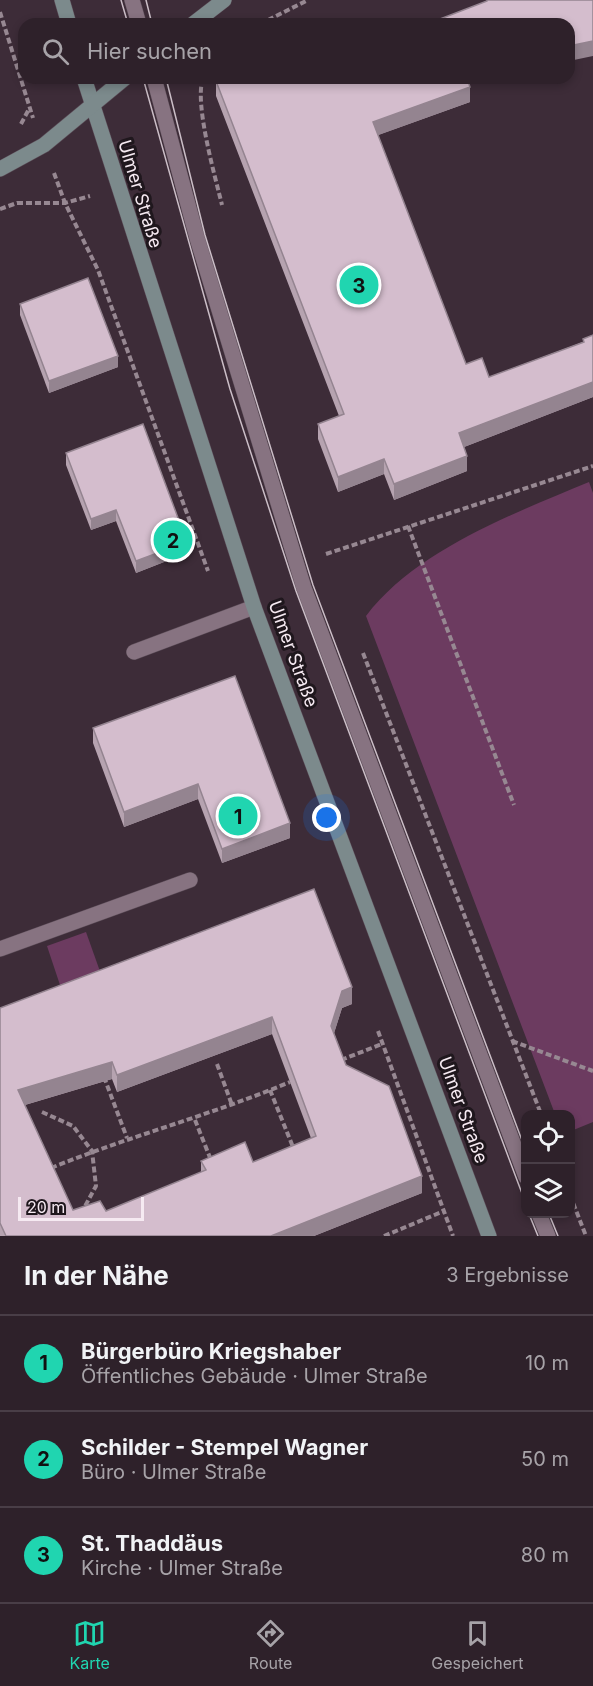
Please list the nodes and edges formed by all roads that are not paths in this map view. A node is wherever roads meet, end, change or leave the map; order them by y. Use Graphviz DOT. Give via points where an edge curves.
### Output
graph roads {
  1 [pos="62,0"];
  2 [pos="132,0"];
  3 [pos="224,0"];
  4 [pos="67,18"];
  5 [pos="137,18"];
  6 [pos="200,18"];
  7 [pos="86,84"];
  8 [pos="118,84"];
  9 [pos="156,84"];
  10 [pos="92,107"];
  11 [pos="0,169"];
  12 [pos="254,607"];
  13 [pos="134,652"];
  14 [pos="190,880"];
  15 [pos="0,949"];
  16 [pos="521,1166"];
  17 [pos="541,1218"];
  18 [pos="489,1236"];
  19 [pos="548,1236"];
  1 -- 4 [label="street"];
  2 -- 5 [label="lane"];
  3 -- 6 [label="street"];
  7 -- 10 [label="street, Ulmer Straße"];
  8 -- 10 [label="street"];
  9 -- 16 [label="lane" via="197,238 304,588"];
  10 -- 11 [label="street" via="44,145"];
  10 -- 12 [label="street, Ulmer Straße"];
  12 -- 13 [label="lane"];
  12 -- 18 [label="street, Ulmer Straße"];
  14 -- 15 [label="lane"];
  17 -- 19 [label="lane"];
}
